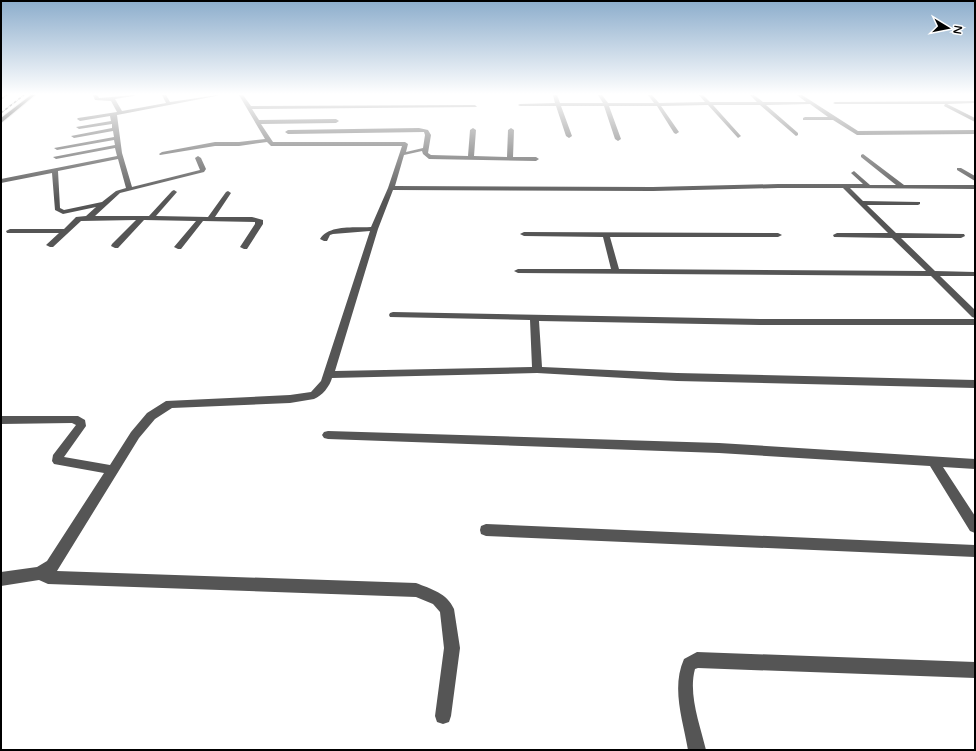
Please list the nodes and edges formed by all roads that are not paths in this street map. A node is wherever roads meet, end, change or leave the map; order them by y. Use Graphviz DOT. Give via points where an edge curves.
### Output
graph roads {
  1 [pos="109,130"];
  2 [pos="115,130"];
  3 [pos="261,130"];
  4 [pos="390,130"];
  5 [pos="392,130"];
  6 [pos="394,130"];
  7 [pos="473,130"];
  8 [pos="511,130"];
  9 [pos="567,130"];
  10 [pos="615,130"];
  11 [pos="733,130"];
  12 [pos="792,130"];
  13 [pos="851,130"];
  14 [pos="288,132"];
  15 [pos="964,132"];
  16 [pos="975,132"];
  17 [pos="796,134"];
  18 [pos="74,136"];
  19 [pos="569,136"];
  20 [pos="738,136"];
  21 [pos="117,138"];
  22 [pos="975,138"];
  23 [pos="618,139"];
  24 [pos="267,140"];
  25 [pos="390,141"];
  26 [pos="118,146"];
  27 [pos="57,148"];
  28 [pos="426,150"];
  29 [pos="162,154"];
  30 [pos="402,154"];
  31 [pos="863,156"];
  32 [pos="56,157"];
  33 [pos="121,157"];
  34 [pos="198,158"];
  35 [pos="471,158"];
  36 [pos="510,158"];
  37 [pos="536,159"];
  38 [pos="959,169"];
  39 [pos="55,170"];
  40 [pos="968,173"];
  41 [pos="975,173"];
  42 [pos="854,174"];
  43 [pos="975,179"];
  44 [pos="1,180"];
  45 [pos="844,186"];
  46 [pos="868,186"];
  47 [pos="902,186"];
  48 [pos="975,187"];
  49 [pos="129,188"];
  50 [pos="391,188"];
  51 [pos="174,192"];
  52 [pos="228,193"];
  53 [pos="105,203"];
  54 [pos="862,203"];
  55 [pos="918,203"];
  56 [pos="88,218"];
  57 [pos="142,218"];
  58 [pos="151,218"];
  59 [pos="200,219"];
  60 [pos="210,219"];
  61 [pos="374,229"];
  62 [pos="66,230"];
  63 [pos="10,231"];
  64 [pos="524,234"];
  65 [pos="606,234"];
  66 [pos="778,235"];
  67 [pos="837,235"];
  68 [pos="895,235"];
  69 [pos="961,236"];
  70 [pos="324,239"];
  71 [pos="50,245"];
  72 [pos="115,246"];
  73 [pos="178,247"];
  74 [pos="244,247"];
  75 [pos="518,271"];
  76 [pos="615,271"];
  77 [pos="933,274"];
  78 [pos="975,274"];
  79 [pos="393,315"];
  80 [pos="975,315"];
  81 [pos="534,318"];
  82 [pos="975,322"];
  83 [pos="536,370"];
  84 [pos="328,374"];
  85 [pos="975,384"];
  86 [pos="1,420"];
  87 [pos="328,435"];
  88 [pos="934,462"];
  89 [pos="975,464"];
  90 [pos="113,470"];
  91 [pos="975,527"];
  92 [pos="486,530"];
  93 [pos="975,551"];
  94 [pos="39,573"];
  95 [pos="1,579"];
  96 [pos="975,670"];
  97 [pos="443,716"];
  98 [pos="697,750"];
  1 -- 18 [label="street"];
  2 -- 21 [label="street"];
  3 -- 24 [label="street"];
  4 -- 14 [label="street"];
  5 -- 25 [label="street"];
  6 -- 28 [label="street" via="426,131"];
  7 -- 35 [label="street"];
  8 -- 36 [label="street"];
  9 -- 19 [label="street"];
  10 -- 23 [label="street"];
  11 -- 20 [label="street"];
  12 -- 17 [label="street"];
  13 -- 15 [label="street" via="861,134"];
  15 -- 16 [label="street"];
  15 -- 22 [label="street"];
  21 -- 26 [label="street"];
  21 -- 27 [label="street"];
  24 -- 29 [label="street" via="215,144"];
  24 -- 30 [label="street" via="274,144 405,144"];
  26 -- 32 [label="street"];
  26 -- 33 [label="street"];
  28 -- 30 [label="street"];
  28 -- 35 [label="street" via="425,153 429,157"];
  30 -- 50 [label="street"];
  31 -- 47 [label="street"];
  33 -- 39 [label="street"];
  33 -- 49 [label="street"];
  34 -- 49 [label="street" via="202,171"];
  35 -- 36 [label="street"];
  36 -- 37 [label="street"];
  38 -- 40 [label="street"];
  39 -- 44 [label="street"];
  39 -- 53 [label="street" via="57,210 64,212"];
  40 -- 41 [label="street"];
  40 -- 43 [label="street"];
  42 -- 46 [label="street"];
  45 -- 46 [label="street"];
  45 -- 50 [label="street" via="661,189"];
  45 -- 54 [label="street"];
  46 -- 47 [label="street"];
  47 -- 48 [label="street"];
  49 -- 53 [label="street" via="118,192"];
  50 -- 61 [label="street"];
  51 -- 58 [label="street"];
  52 -- 60 [label="street"];
  53 -- 56 [label="street"];
  54 -- 55 [label="street"];
  54 -- 68 [label="street"];
  56 -- 57 [label="street"];
  56 -- 62 [label="street" via="79,219"];
  57 -- 58 [label="street"];
  57 -- 72 [label="street"];
  58 -- 59 [label="street"];
  59 -- 60 [label="street"];
  59 -- 73 [label="street"];
  60 -- 74 [label="street" via="259,220"];
  61 -- 70 [label="street" via="332,232"];
  61 -- 84 [label="street"];
  62 -- 63 [label="street"];
  62 -- 71 [label="street"];
  64 -- 65 [label="street"];
  65 -- 66 [label="street"];
  65 -- 76 [label="street"];
  67 -- 68 [label="street"];
  68 -- 69 [label="street"];
  68 -- 77 [label="street"];
  75 -- 76 [label="street"];
  76 -- 77 [label="street"];
  77 -- 78 [label="street"];
  77 -- 80 [label="street"];
  79 -- 81 [label="street"];
  81 -- 82 [label="street"];
  81 -- 83 [label="street"];
  83 -- 84 [label="street"];
  83 -- 85 [label="street" via="676,377"];
  84 -- 90 [label="street" via="326,383 314,396 170,404 151,416 135,435"];
  86 -- 90 [label="street" via="74,419 82,426 59,455 58,461"];
  87 -- 88 [label="street" via="719,448"];
  88 -- 89 [label="street"];
  88 -- 91 [label="street"];
  90 -- 94 [label="street" via="52,566"];
  92 -- 93 [label="street"];
  94 -- 95 [label="street"];
  94 -- 97 [label="street" via="48,577 416,590 438,599 447,609 452,648"];
  96 -- 98 [label="street" via="697,660 689,664 685,671 684,685"];
}
